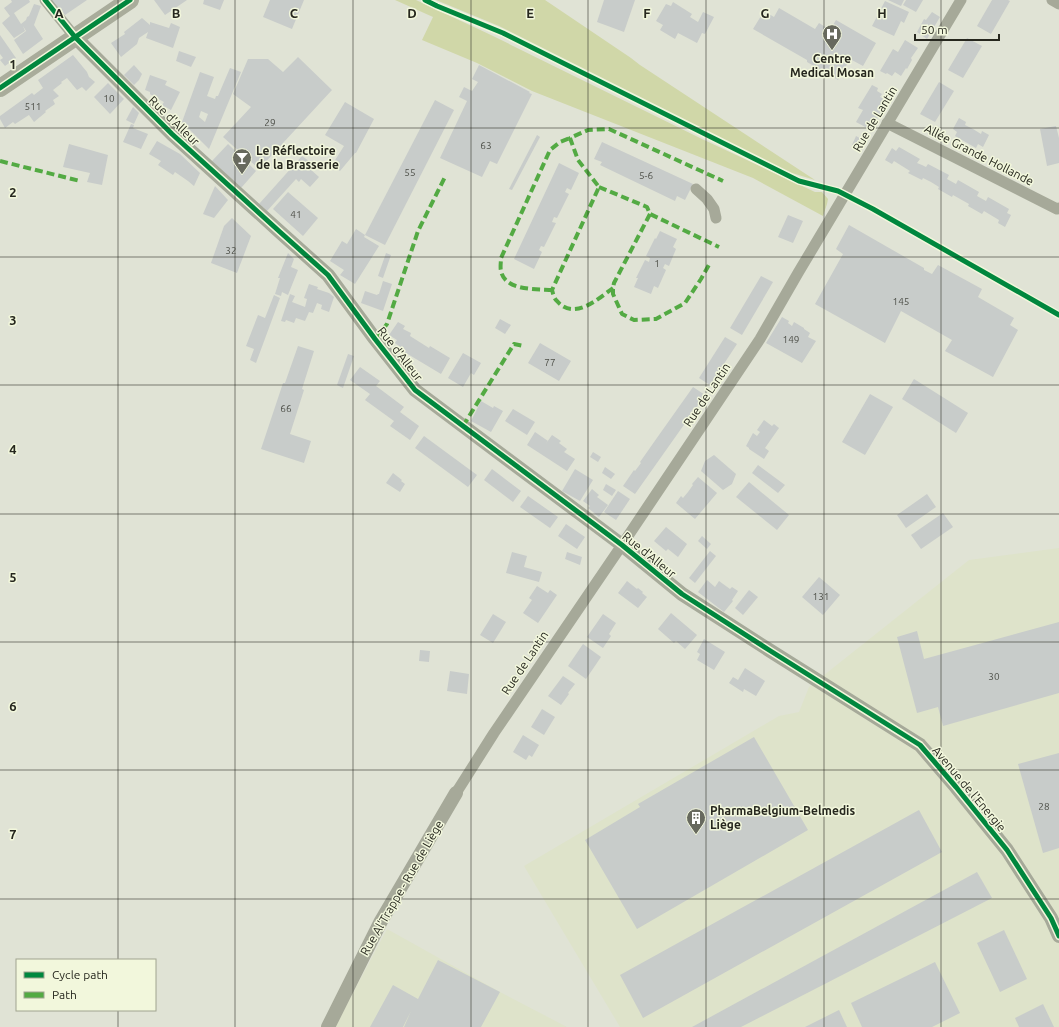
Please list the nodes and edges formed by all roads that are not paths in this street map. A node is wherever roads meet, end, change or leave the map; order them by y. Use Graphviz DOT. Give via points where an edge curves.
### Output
graph roads {
  1 [pos="45,0"];
  2 [pos="130,0"];
  3 [pos="961,0"];
  4 [pos="1052,0"];
  5 [pos="1059,4"];
  6 [pos="75,37"];
  7 [pos="0,88"];
  8 [pos="887,123"];
  9 [pos="696,189"];
  10 [pos="1059,208"];
  11 [pos="716,218"];
  12 [pos="622,545"];
  13 [pos="769,650"];
  14 [pos="456,793"];
  15 [pos="1055,917"];
  16 [pos="1059,936"];
  17 [pos="328,1027"];
  1 -- 6 [label="street"];
  2 -- 6 [label="main road"];
  3 -- 8 [label="street, Rue de Lantin"];
  4 -- 5 [label="street"];
  6 -- 7 [label="main road"];
  6 -- 12 [label="street, Rue d'Alleur" via="172,134 328,275 415,390"];
  8 -- 10 [label="street, Allée Grande Hollande" via="1057,210"];
  8 -- 12 [label="street, Rue de Lantin" via="741,369"];
  9 -- 11 [label="street" via="714,208"];
  12 -- 13 [label="street, Rue d'Alleur" via="682,594"];
  12 -- 14 [label="street, Rue de Lantin"];
  13 -- 15 [label="street, Avenue de l'Energie" via="920,745 1007,850"];
  14 -- 17 [label="street, Rue Al'Trappe - Rue de Liège" via="381,922"];
  15 -- 16 [label="street, Avenue de l'Energie"];
}
